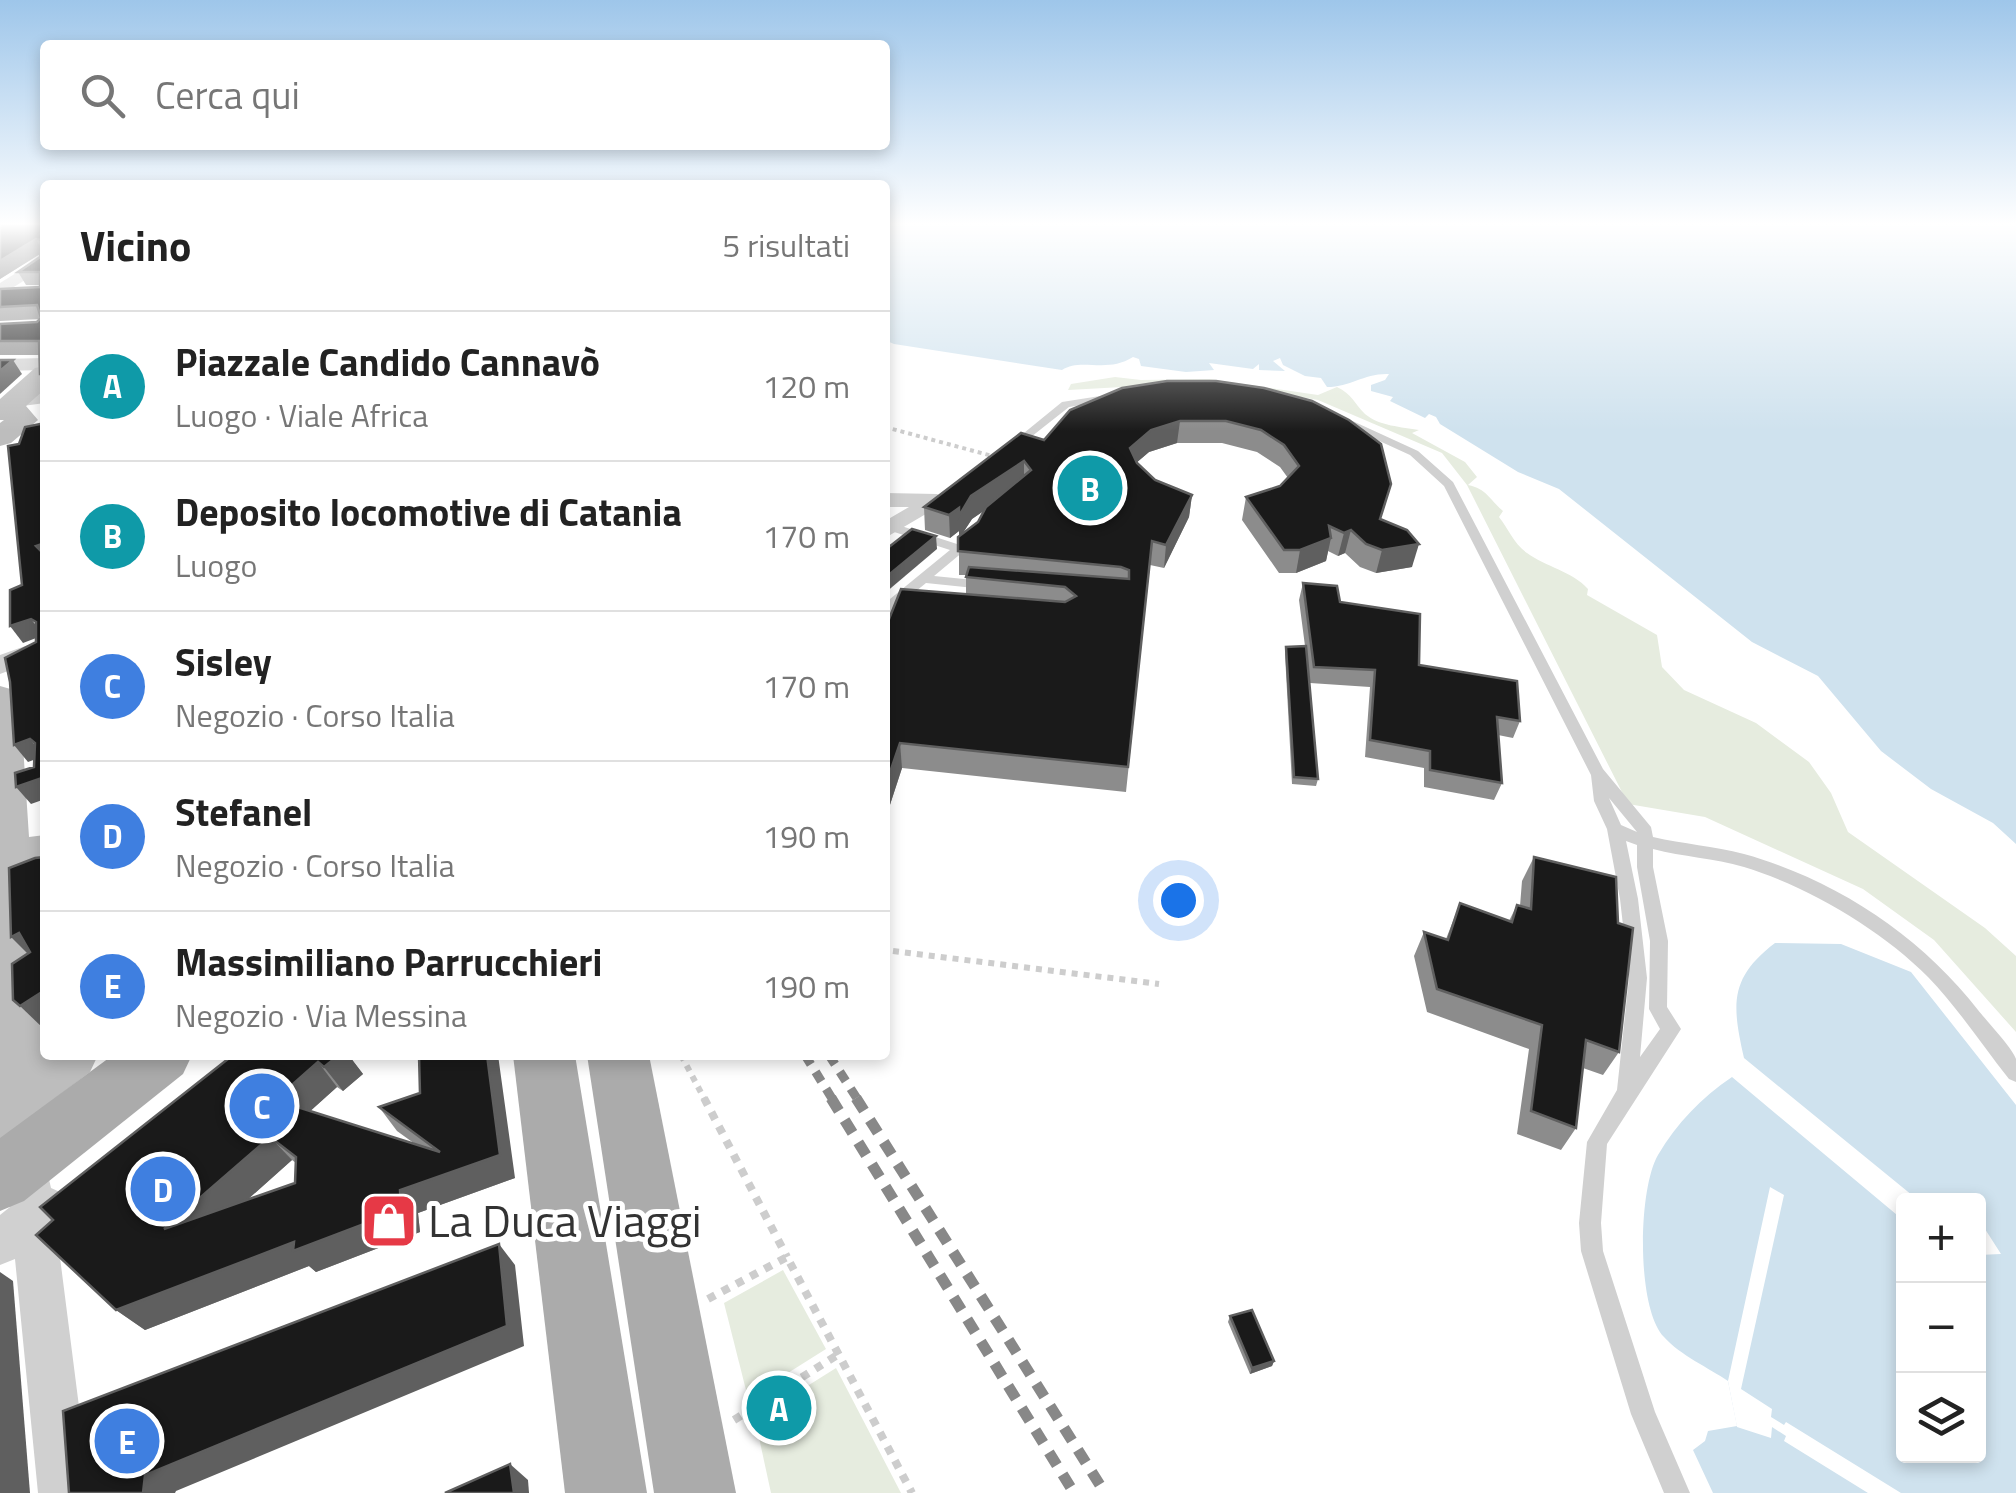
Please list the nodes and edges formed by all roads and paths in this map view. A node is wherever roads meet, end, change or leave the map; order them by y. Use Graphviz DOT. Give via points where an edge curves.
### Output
graph roads {
  1 [pos="0,293"];
  2 [pos="30,294"];
  3 [pos="40,364"];
  4 [pos="0,366"];
  5 [pos="1128,395"];
  6 [pos="1335,417"];
  7 [pos="890,427"];
  8 [pos="998,458"];
  9 [pos="890,500"];
  10 [pos="978,526"];
  11 [pos="890,528"];
  12 [pos="890,530"];
  13 [pos="959,550"];
  14 [pos="923,579"];
  15 [pos="999,586"];
  16 [pos="895,602"];
  17 [pos="914,604"];
  18 [pos="890,611"];
  19 [pos="40,649"];
  20 [pos="0,665"];
  21 [pos="0,698"];
  22 [pos="1598,772"];
  23 [pos="16,816"];
  24 [pos="1615,829"];
  25 [pos="1647,842"];
  26 [pos="893,950"];
  27 [pos="1159,984"];
  28 [pos="68,1060"];
  29 [pos="155,1060"];
  30 [pos="545,1060"];
  31 [pos="619,1060"];
  32 [pos="683,1060"];
  33 [pos="2016,1074"];
  34 [pos="1627,1092"];
  35 [pos="22,1168"];
  36 [pos="788,1258"];
  37 [pos="701,1303"];
  38 [pos="839,1353"];
  39 [pos="727,1425"];
  40 [pos="64,1493"];
  41 [pos="606,1493"];
  42 [pos="695,1493"];
  43 [pos="912,1493"];
  44 [pos="1677,1493"];
  1 -- 2 [label="street"];
  3 -- 4 [label="street"];
  5 -- 8 [label="lane" via="1066,404"];
  6 -- 22 [label="lane" via="1414,453 1449,484"];
  7 -- 8 [label="path"];
  9 -- 11 [label="street" via="942,498"];
  10 -- 13 [label="lane"];
  12 -- 13 [label="lane"];
  13 -- 14 [label="lane"];
  14 -- 15 [label="lane"];
  14 -- 16 [label="lane"];
  16 -- 17 [label="lane"];
  16 -- 18 [label="lane"];
  19 -- 20 [label="street"];
  21 -- 23 [label="main road"];
  22 -- 24 [label="lane"];
  22 -- 25 [label="lane"];
  23 -- 35 [label="main road"];
  24 -- 25 [label="lane"];
  24 -- 34 [label="lane" via="1638,978"];
  25 -- 33 [label="lane" via="1755,864 1870,924 1934,972"];
  25 -- 34 [label="lane" via="1644,867 1660,942 1658,1009 1671,1029"];
  26 -- 27 [label="path"];
  28 -- 35 [label="main road"];
  29 -- 35 [label="main road"];
  30 -- 41 [label="main road"];
  31 -- 42 [label="main road"];
  32 -- 36 [label="path"];
  34 -- 44 [label="lane" via="1597,1142 1592,1251"];
  35 -- 40 [label="street"];
  36 -- 37 [label="path"];
  36 -- 38 [label="path"];
  38 -- 39 [label="path"];
  38 -- 43 [label="path"];
}
